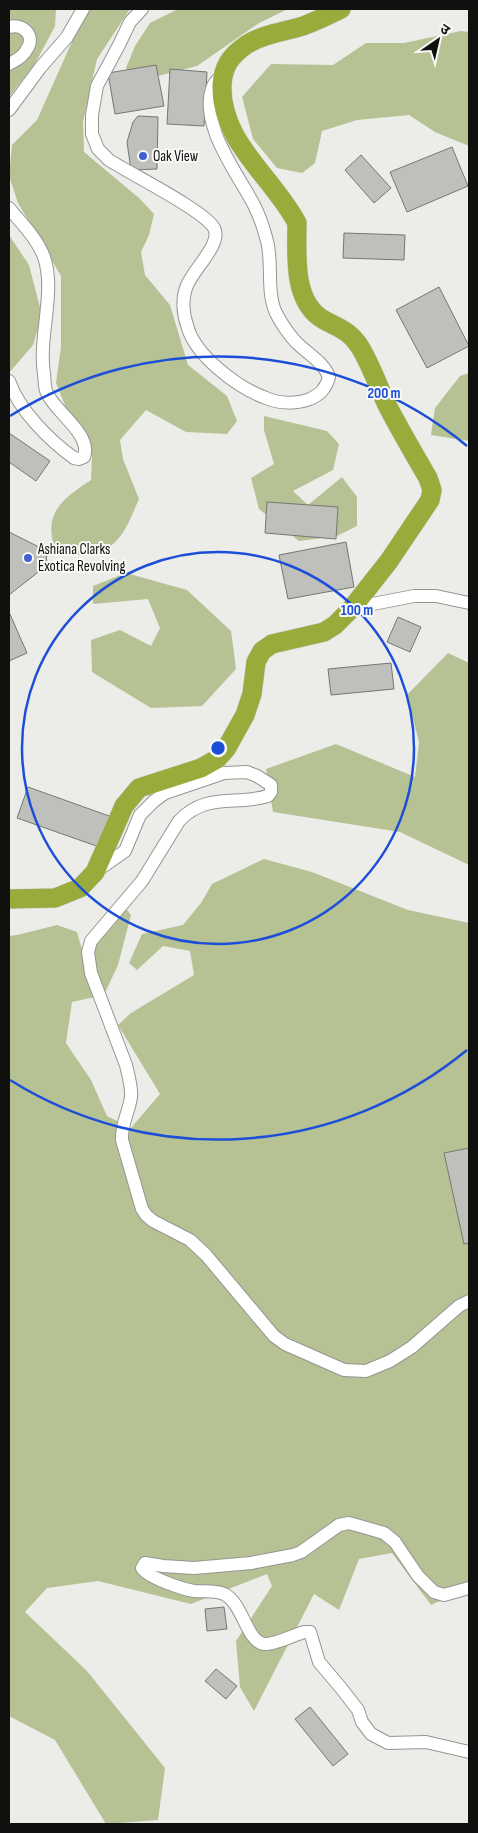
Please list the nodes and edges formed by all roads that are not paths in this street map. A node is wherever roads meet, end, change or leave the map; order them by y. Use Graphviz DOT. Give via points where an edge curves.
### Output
graph roads {
  1 [pos="83,9"];
  2 [pos="142,9"];
  3 [pos="341,9"];
  4 [pos="9,27"];
  5 [pos="9,64"];
  6 [pos="223,74"];
  7 [pos="9,110"];
  8 [pos="9,208"];
  9 [pos="9,380"];
  10 [pos="469,604"];
  11 [pos="352,608"];
  12 [pos="95,872"];
  13 [pos="9,899"];
  14 [pos="469,1301"];
  15 [pos="469,1588"];
  16 [pos="469,1752"];
  1 -- 7 [label="street" via="67,37"];
  2 -- 6 [label="street" via="130,22 97,86 92,134 98,148 109,160 200,214 214,228 215,242 191,277 183,300 187,326 196,346 209,360 267,399 304,402 324,391 329,377 324,368 295,341 275,310 268,244 262,223 226,158 212,117 210,97 214,84"];
  3 -- 6 [label="highway" via="246,45 229,58"];
  4 -- 5 [label="street" via="20,26 31,37 27,51"];
  6 -- 11 [label="highway" via="222,92 230,126 297,223 300,288 310,309 323,320 342,328 360,347 432,490 430,500"];
  8 -- 9 [label="street" via="44,257 47,297 42,359 46,393 80,435 84,457 74,458 48,438 18,400"];
  10 -- 11 [label="street" via="436,596 414,596"];
  11 -- 12 [label="highway" via="324,632 272,644 262,651 256,662 252,694 245,715 226,749 217,760 201,768 139,788 124,806"];
  12 -- 13 [label="highway" via="80,888 55,898"];
  12 -- 14 [label="street" via="125,851 140,815 165,793 224,773 247,772 271,785 268,796 210,803 187,813 142,881 91,942 88,952 90,973 130,1080 131,1096 121,1129 122,1140 142,1209 153,1221 190,1240 206,1255 274,1336 344,1370 366,1371 390,1361"];
  15 -- 16 [label="street" via="444,1595 434,1592 389,1538 376,1530 349,1523 339,1525 293,1555 194,1568 145,1563 142,1568 148,1574 186,1589 222,1593 229,1597 240,1610 251,1634 263,1644 310,1632 321,1666 358,1710 367,1730 378,1739 395,1744 426,1742"];
}
